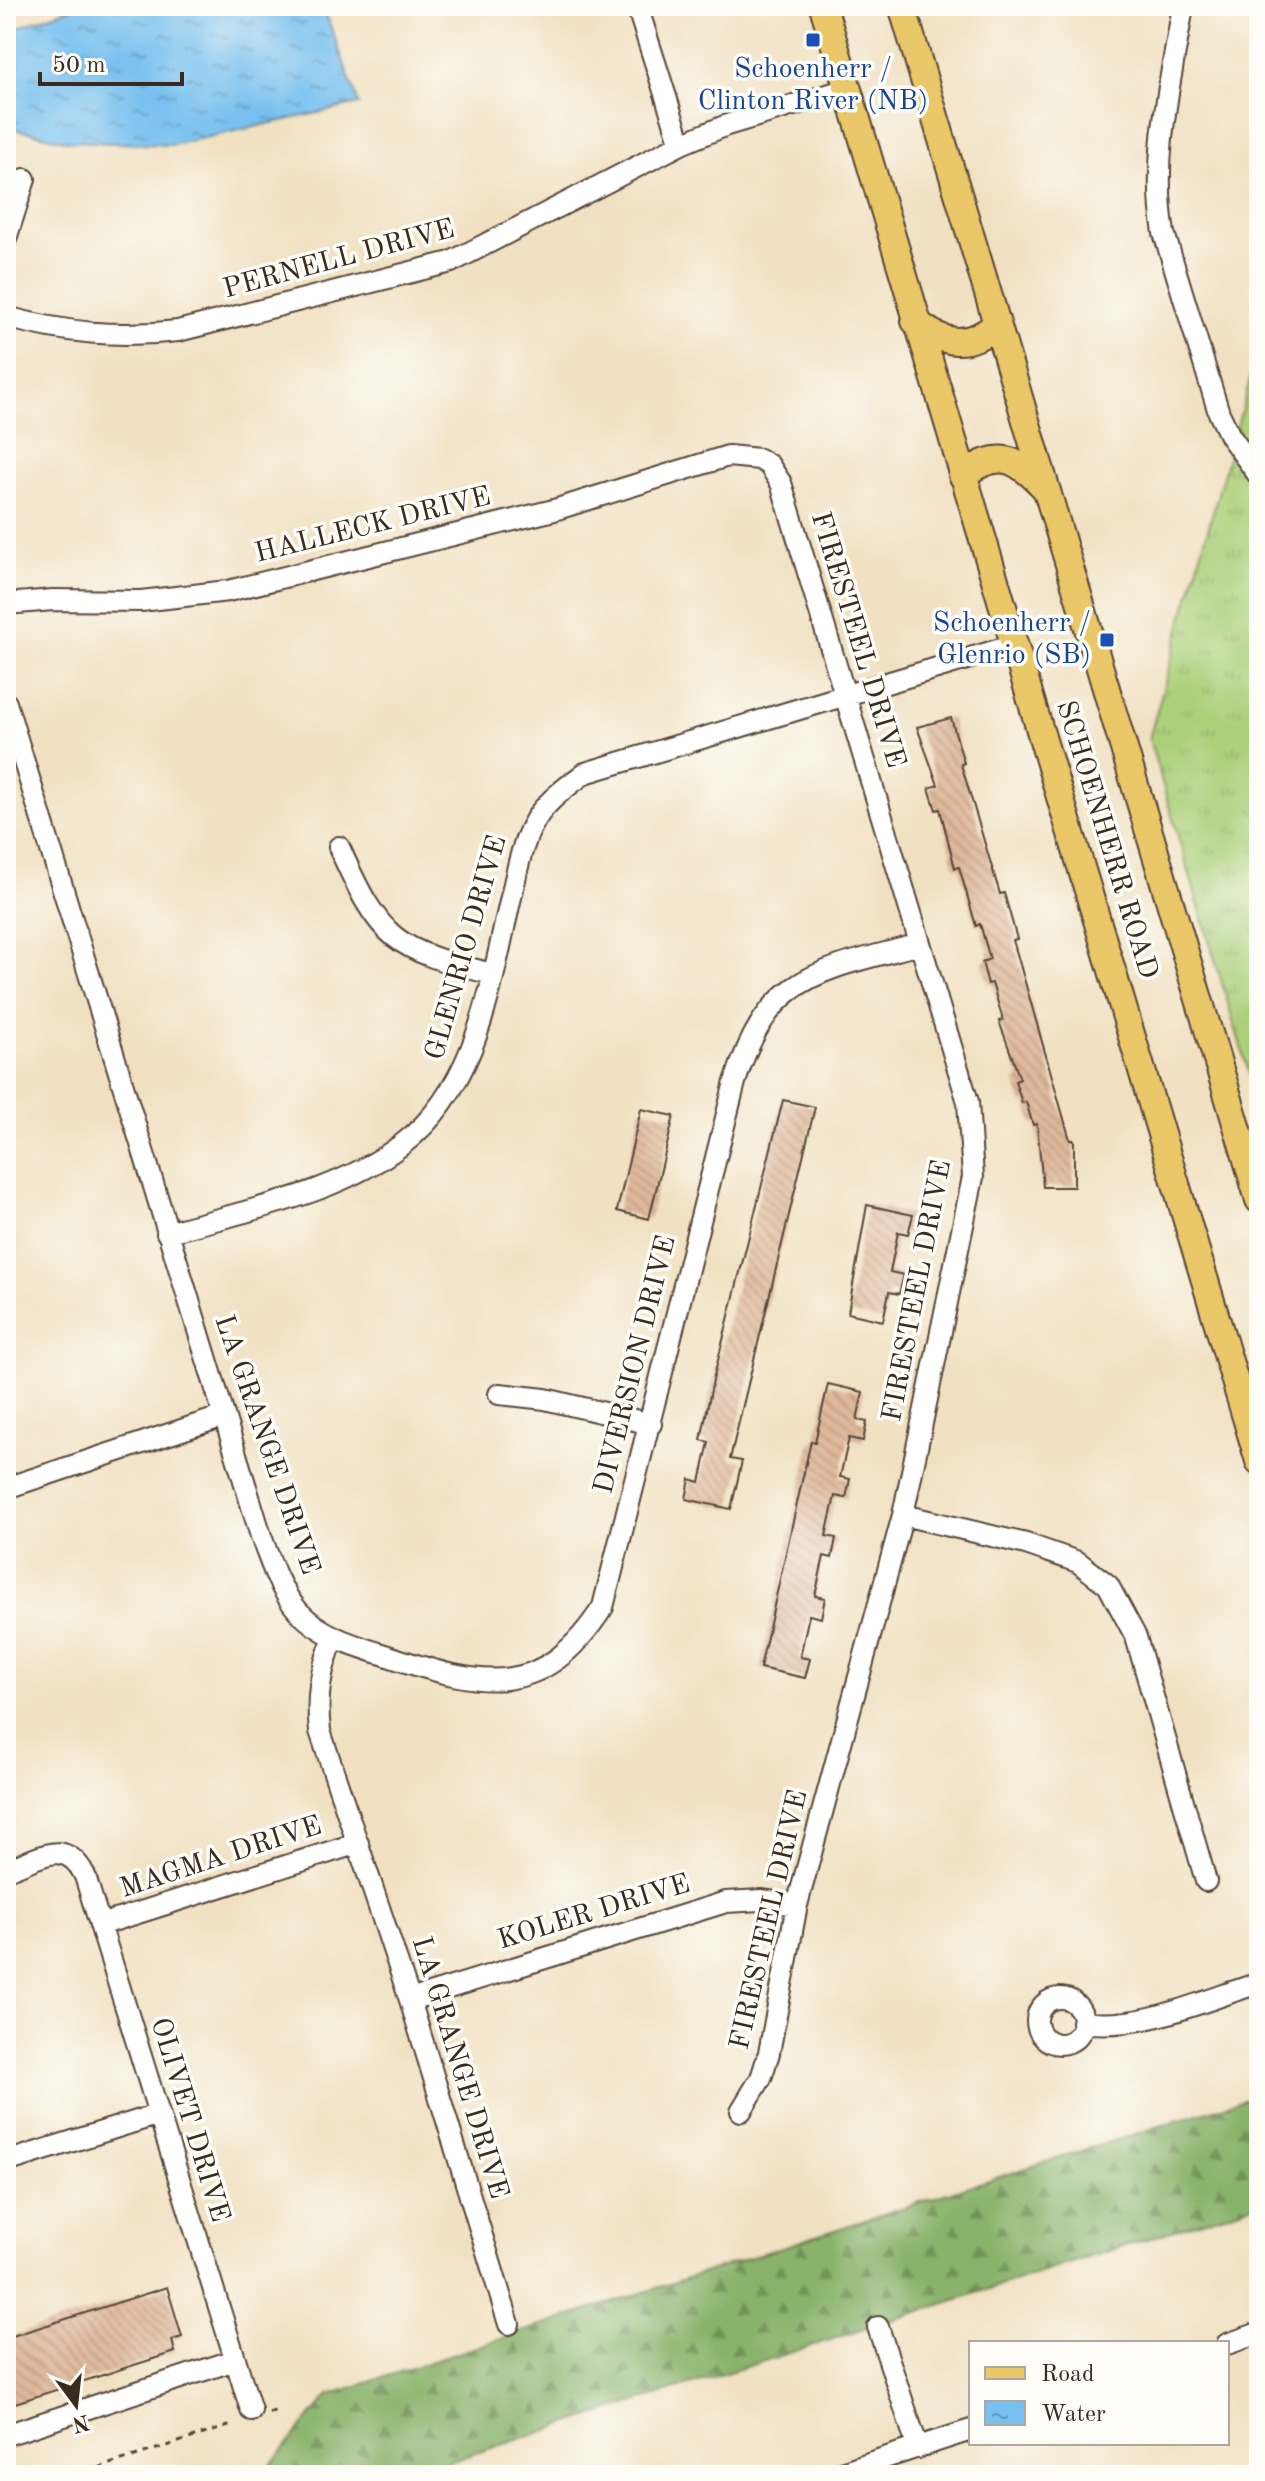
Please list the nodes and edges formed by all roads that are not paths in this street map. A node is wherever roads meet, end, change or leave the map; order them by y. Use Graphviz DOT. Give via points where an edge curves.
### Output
graph roads {
  1 [pos="637,6"];
  2 [pos="823,6"];
  3 [pos="902,6"];
  4 [pos="1183,6"];
  5 [pos="847,89"];
  6 [pos="681,144"];
  7 [pos="25,179"];
  8 [pos="6,239"];
  9 [pos="6,317"];
  10 [pos="915,321"];
  11 [pos="995,326"];
  12 [pos="746,455"];
  13 [pos="962,475"];
  14 [pos="1259,476"];
  15 [pos="1044,487"];
  16 [pos="6,604"];
  17 [pos="1014,645"];
  18 [pos="845,694"];
  19 [pos="6,703"];
  20 [pos="339,847"];
  21 [pos="920,944"];
  22 [pos="492,974"];
  23 [pos="1259,1200"];
  24 [pos="167,1233"];
  25 [pos="499,1394"];
  26 [pos="224,1416"];
  27 [pos="651,1424"];
  28 [pos="1258,1455"];
  29 [pos="6,1488"];
  30 [pos="903,1515"];
  31 [pos="334,1638"];
  32 [pos="358,1843"];
  33 [pos="6,1870"];
  34 [pos="1206,1881"];
  35 [pos="797,1905"];
  36 [pos="100,1925"];
  37 [pos="1259,1983"];
  38 [pos="410,2000"];
  39 [pos="1082,2022"];
  40 [pos="741,2111"];
  41 [pos="156,2115"];
  42 [pos="6,2162"];
  43 [pos="509,2324"];
  44 [pos="878,2327"];
  45 [pos="1259,2333"];
  46 [pos="1229,2343"];
  47 [pos="235,2360"];
  48 [pos="251,2416"];
  49 [pos="969,2431"];
  50 [pos="6,2435"];
  51 [pos="918,2448"];
  52 [pos="832,2475"];
  1 -- 6 [label="street"];
  2 -- 5 [label="main road, SCHOENHERR ROAD"];
  3 -- 11 [label="main road, SCHOENHERR ROAD"];
  4 -- 14 [label="street" via="1159,152 1159,205 1219,413"];
  5 -- 6 [label="street, PERNELL DRIVE"];
  5 -- 10 [label="main road, SCHOENHERR ROAD"];
  6 -- 9 [label="street, PERNELL DRIVE" via="476,252 424,272 138,336 63,331"];
  7 -- 8 [label="street"];
  10 -- 11 [label="main road" via="957,343 970,342"];
  10 -- 13 [label="main road, SCHOENHERR ROAD"];
  11 -- 15 [label="main road, SCHOENHERR ROAD"];
  12 -- 16 [label="street, HALLECK DRIVE" via="709,461 554,510 228,591 141,601"];
  12 -- 18 [label="street, FIRESTEEL DRIVE" via="769,465 781,483"];
  13 -- 15 [label="main road" via="1003,458 1026,469"];
  13 -- 17 [label="main road, SCHOENHERR ROAD"];
  15 -- 23 [label="main road, SCHOENHERR ROAD"];
  17 -- 18 [label="street, GLENRIO DRIVE"];
  17 -- 28 [label="main road, SCHOENHERR ROAD"];
  18 -- 21 [label="street, FIRESTEEL DRIVE"];
  18 -- 22 [label="street, GLENRIO DRIVE" via="585,773 556,795 538,815 522,849"];
  19 -- 24 [label="street, LA GRANGE DRIVE"];
  20 -- 22 [label="street" via="368,910 398,942"];
  21 -- 27 [label="street, DIVERSION DRIVE" via="810,977 762,1017 746,1045"];
  21 -- 30 [label="street, FIRESTEEL DRIVE" via="968,1102 973,1177"];
  22 -- 24 [label="street, GLENRIO DRIVE" via="458,1080 442,1107 405,1142 327,1186"];
  24 -- 26 [label="street, LA GRANGE DRIVE"];
  25 -- 27 [label="street" via="545,1399"];
  26 -- 29 [label="street"];
  26 -- 31 [label="street, LA GRANGE DRIVE" via="279,1586 301,1614"];
  27 -- 31 [label="street, DIVERSION DRIVE" via="603,1607 585,1635 556,1659 518,1677 455,1678"];
  30 -- 34 [label="street" via="1078,1562 1108,1585 1136,1637"];
  30 -- 35 [label="street, FIRESTEEL DRIVE"];
  31 -- 32 [label="street, LA GRANGE DRIVE" via="320,1676 320,1731"];
  32 -- 36 [label="street, MAGMA DRIVE"];
  32 -- 38 [label="street, LA GRANGE DRIVE"];
  33 -- 36 [label="street, OLIVET DRIVE" via="64,1853 78,1862"];
  35 -- 38 [label="street, KOLER DRIVE" via="726,1902"];
  35 -- 40 [label="street, FIRESTEEL DRIVE" via="769,2053"];
  36 -- 41 [label="street, OLIVET DRIVE"];
  37 -- 39 [label="street" via="1139,2020"];
  38 -- 43 [label="street, LA GRANGE DRIVE"];
  41 -- 42 [label="street"];
  41 -- 47 [label="street, OLIVET DRIVE"];
  44 -- 51 [label="street"];
  45 -- 46 [label="street"];
  47 -- 48 [label="street, OLIVET DRIVE"];
  47 -- 50 [label="street"];
  49 -- 51 [label="street"];
  51 -- 52 [label="street"];
}
